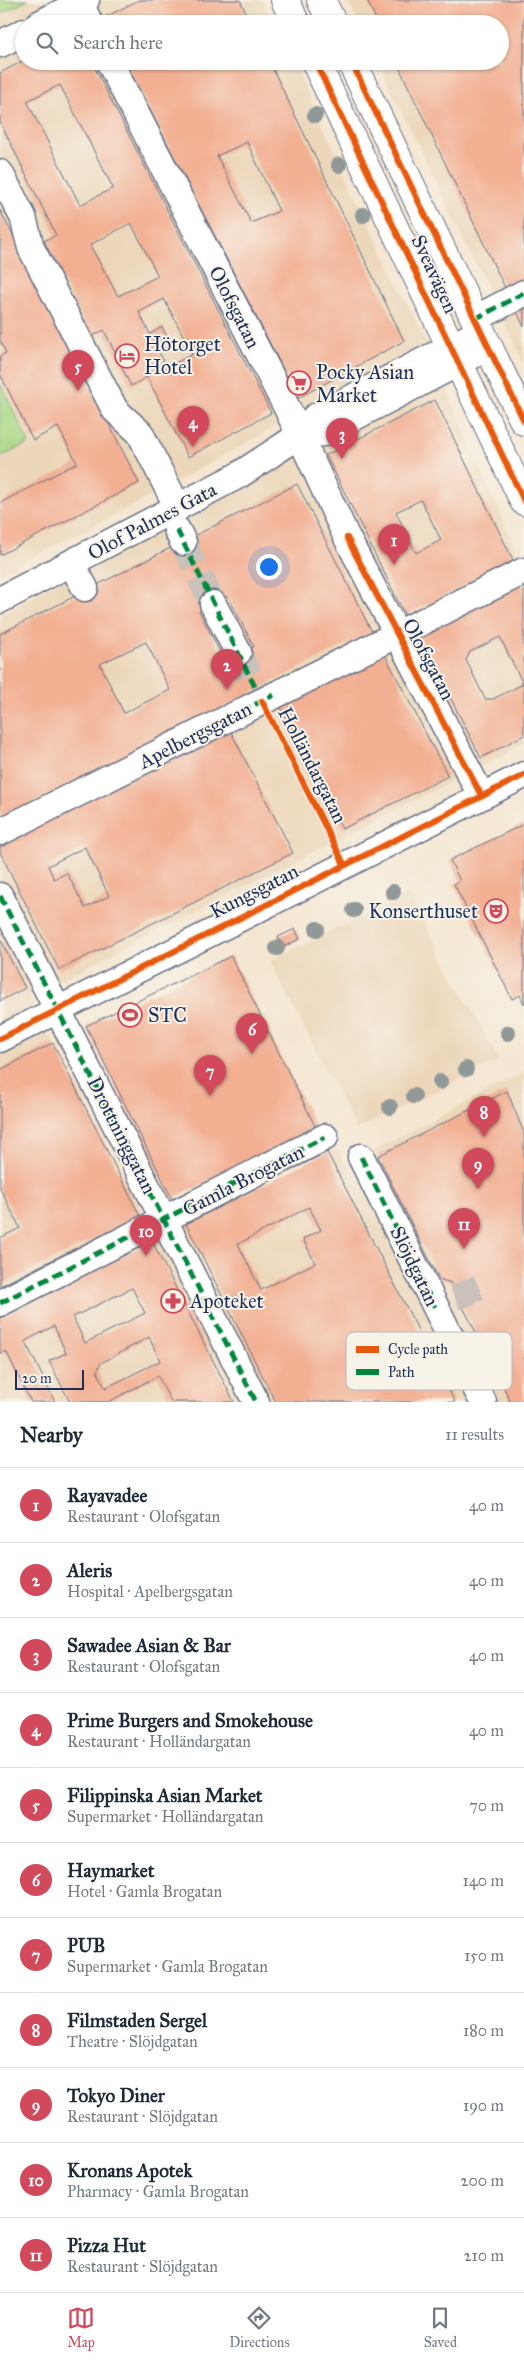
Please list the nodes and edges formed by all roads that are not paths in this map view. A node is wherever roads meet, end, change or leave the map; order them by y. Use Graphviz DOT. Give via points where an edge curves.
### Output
graph roads {
  1 [pos="285,0"];
  2 [pos="321,0"];
  3 [pos="85,9"];
  4 [pos="67,15"];
  5 [pos="292,15"];
  6 [pos="328,15"];
  7 [pos="15,36"];
  8 [pos="0,44"];
  9 [pos="114,70"];
  10 [pos="318,70"];
  11 [pos="355,70"];
  12 [pos="0,172"];
  13 [pos="524,293"];
  14 [pos="482,332"];
  15 [pos="454,355"];
  16 [pos="524,421"];
  17 [pos="300,435"];
  18 [pos="524,501"];
  19 [pos="179,527"];
  20 [pos="71,563"];
  21 [pos="524,571"];
  22 [pos="85,588"];
  23 [pos="0,600"];
  24 [pos="214,604"];
  25 [pos="397,634"];
  26 [pos="238,652"];
  27 [pos="524,775"];
  28 [pos="481,794"];
  29 [pos="0,832"];
  30 [pos="0,896"];
  31 [pos="58,1010"];
  32 [pos="0,1039"];
  33 [pos="325,1137"];
  34 [pos="361,1157"];
  35 [pos="165,1220"];
  36 [pos="0,1303"];
  37 [pos="456,1332"];
  38 [pos="478,1390"];
  39 [pos="256,1402"];
  40 [pos="483,1402"];
  1 -- 5 [label="main road"];
  2 -- 6 [label="main road"];
  3 -- 4 [label="street"];
  7 -- 8 [label="street"];
  9 -- 17 [label="street, Olofsgatan"];
  10 -- 15 [label="main road, Sveavägen"];
  11 -- 14 [label="main road, Sveavägen"];
  12 -- 19 [label="street" via="23,217 31,248 115,410 140,433"];
  13 -- 14 [label="street, Olof Palmes Gata"];
  14 -- 15 [label="street, Olof Palmes Gata"];
  14 -- 16 [label="main road, Sveavägen"];
  15 -- 17 [label="street, Olof Palmes Gata" via="315,417"];
  15 -- 18 [label="main road, Sveavägen"];
  17 -- 19 [label="street, Olof Palmes Gata" via="239,474"];
  17 -- 25 [label="street, Olofsgatan"];
  19 -- 20 [label="street, Olof Palmes Gata"];
  20 -- 22 [label="street"];
  20 -- 23 [label="street, Olof Palmes Gata"];
  21 -- 25 [label="street, Apelbergsgatan"];
  24 -- 26 [label="street"];
  25 -- 28 [label="street, Olofsgatan"];
  25 -- 29 [label="street, Apelbergsgatan"];
  27 -- 28 [label="street, Kungsgatan"];
  28 -- 31 [label="street, Kungsgatan"];
  30 -- 31 [label="street, Drottninggatan"];
  31 -- 32 [label="street, Kungsgatan"];
  31 -- 35 [label="street, Drottninggatan"];
  33 -- 35 [label="street, Gamla Brogatan"];
  34 -- 37 [label="street, Slöjdgatan" via="445,1303"];
  35 -- 36 [label="street, Gamla Brogatan"];
  35 -- 39 [label="street, Drottninggatan"];
  38 -- 40 [label="street, Slöjdgatan"];
}
